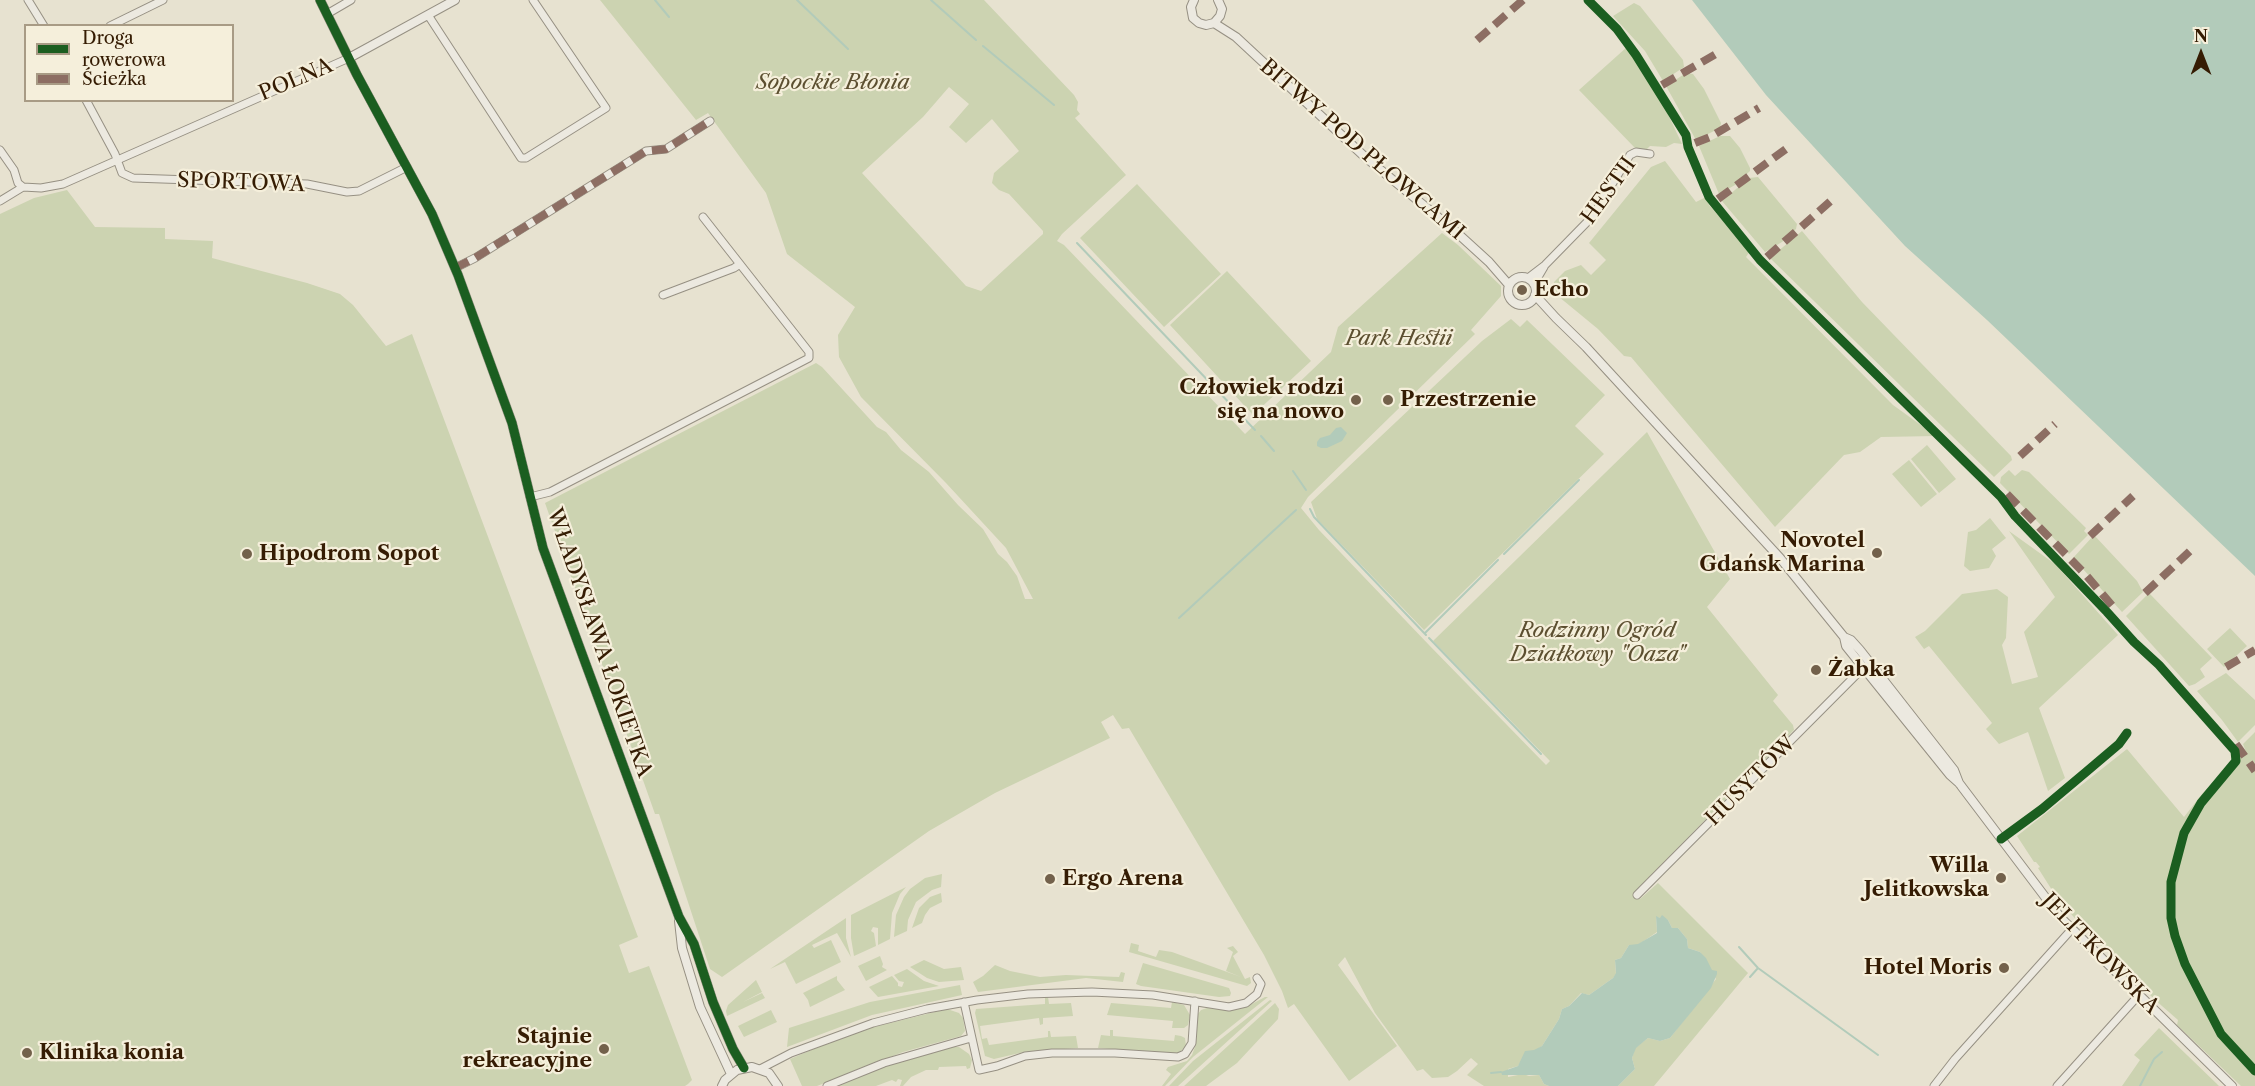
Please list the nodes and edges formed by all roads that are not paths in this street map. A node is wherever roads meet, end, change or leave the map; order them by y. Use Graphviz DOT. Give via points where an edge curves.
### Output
graph roads {
  1 [pos="28,0"];
  2 [pos="163,0"];
  3 [pos="320,0"];
  4 [pos="351,0"];
  5 [pos="455,0"];
  6 [pos="533,0"];
  7 [pos="1218,0"];
  8 [pos="1192,1"];
  9 [pos="327,14"];
  10 [pos="428,15"];
  11 [pos="1217,19"];
  12 [pos="44,24"];
  13 [pos="114,24"];
  14 [pos="349,58"];
  15 [pos="87,102"];
  16 [pos="710,121"];
  17 [pos="0,150"];
  18 [pos="1650,154"];
  19 [pos="116,159"];
  20 [pos="407,167"];
  21 [pos="23,187"];
  22 [pos="0,201"];
  23 [pos="703,217"];
  24 [pos="740,264"];
  25 [pos="455,268"];
  26 [pos="1531,281"];
  27 [pos="1512,282"];
  28 [pos="663,295"];
  29 [pos="1533,298"];
  30 [pos="530,497"];
  31 [pos="1844,637"];
  32 [pos="1864,667"];
  33 [pos="1959,783"];
  34 [pos="1637,895"];
  35 [pos="679,917"];
  36 [pos="2071,930"];
  37 [pos="1257,978"];
  38 [pos="2138,996"];
  39 [pos="1195,1000"];
  40 [pos="964,1002"];
  41 [pos="970,1038"];
  42 [pos="744,1068"];
  43 [pos="760,1069"];
  44 [pos="731,1074"];
  45 [pos="722,1086"];
  46 [pos="778,1086"];
  47 [pos="827,1086"];
  48 [pos="1934,1086"];
  49 [pos="2057,1086"];
  50 [pos="2232,1086"];
  1 -- 12 [label="street"];
  2 -- 13 [label="street"];
  3 -- 9 [label="street, WŁADYSŁAWA ŁOKIETKA"];
  4 -- 9 [label="street"];
  5 -- 10 [label="street, POLNA"];
  6 -- 10 [label="street" via="606,108 525,158 521,158"];
  7 -- 11 [label="street" via="1221,6"];
  8 -- 11 [label="street, BITWY POD PŁOWCAMI" via="1196,21 1202,24"];
  9 -- 14 [label="street, WŁADYSŁAWA ŁOKIETKA"];
  10 -- 14 [label="street, POLNA"];
  11 -- 27 [label="street, BITWY POD PŁOWCAMI" via="1365,157"];
  14 -- 19 [label="street, POLNA"];
  14 -- 20 [label="street, WŁADYSŁAWA ŁOKIETKA"];
  15 -- 19 [label="street, SPORTOWA"];
  16 -- 25 [label="street" via="666,149 645,151"];
  17 -- 21 [label="street"];
  18 -- 26 [label="street, HESTII" via="1630,155 1592,218"];
  19 -- 20 [label="street, SPORTOWA" via="122,173 134,178 306,184 347,192 358,191"];
  19 -- 21 [label="street, POLNA" via="56,186"];
  20 -- 25 [label="street, WŁADYSŁAWA ŁOKIETKA"];
  21 -- 22 [label="street, POLNA"];
  23 -- 24 [label="street, WŁADYSŁAWA ŁOKIETKA"];
  24 -- 28 [label="street"];
  24 -- 30 [label="street, WŁADYSŁAWA ŁOKIETKA" via="809,352 809,358 550,492"];
  25 -- 30 [label="street, WŁADYSŁAWA ŁOKIETKA" via="512,423"];
  26 -- 27 [label="street"];
  26 -- 29 [label="street"];
  27 -- 29 [label="street" via="1509,296 1515,303"];
  29 -- 31 [label="street, JELITKOWSKA" via="1586,347 1762,540"];
  30 -- 35 [label="street, WŁADYSŁAWA ŁOKIETKA" via="543,548"];
  31 -- 32 [label="street, JELITKOWSKA" via="1846,646"];
  31 -- 33 [label="street, JELITKOWSKA" via="1875,669 1954,770"];
  32 -- 33 [label="street, JELITKOWSKA"];
  32 -- 34 [label="street, HUSYTÓW"];
  33 -- 36 [label="street, JELITKOWSKA"];
  35 -- 42 [label="street, WŁADYSŁAWA ŁOKIETKA" via="694,944 712,1002"];
  35 -- 44 [label="street, WŁADYSŁAWA ŁOKIETKA" via="682,948 700,1007"];
  36 -- 38 [label="street, JELITKOWSKA"];
  36 -- 48 [label="street"];
  37 -- 39 [label="street" via="1261,984 1257,994 1246,1003 1229,1007"];
  38 -- 49 [label="street"];
  38 -- 50 [label="street, JELITKOWSKA"];
  39 -- 40 [label="street" via="1069,992"];
  39 -- 41 [label="street" via="1192,1043 1178,1058 1052,1053 1025,1056 979,1070"];
  40 -- 41 [label="street"];
  40 -- 43 [label="street" via="862,1027"];
  41 -- 47 [label="street" via="884,1063"];
  42 -- 43 [label="street"];
  42 -- 44 [label="street"];
  43 -- 46 [label="street" via="769,1073"];
  44 -- 45 [label="street"];
}
